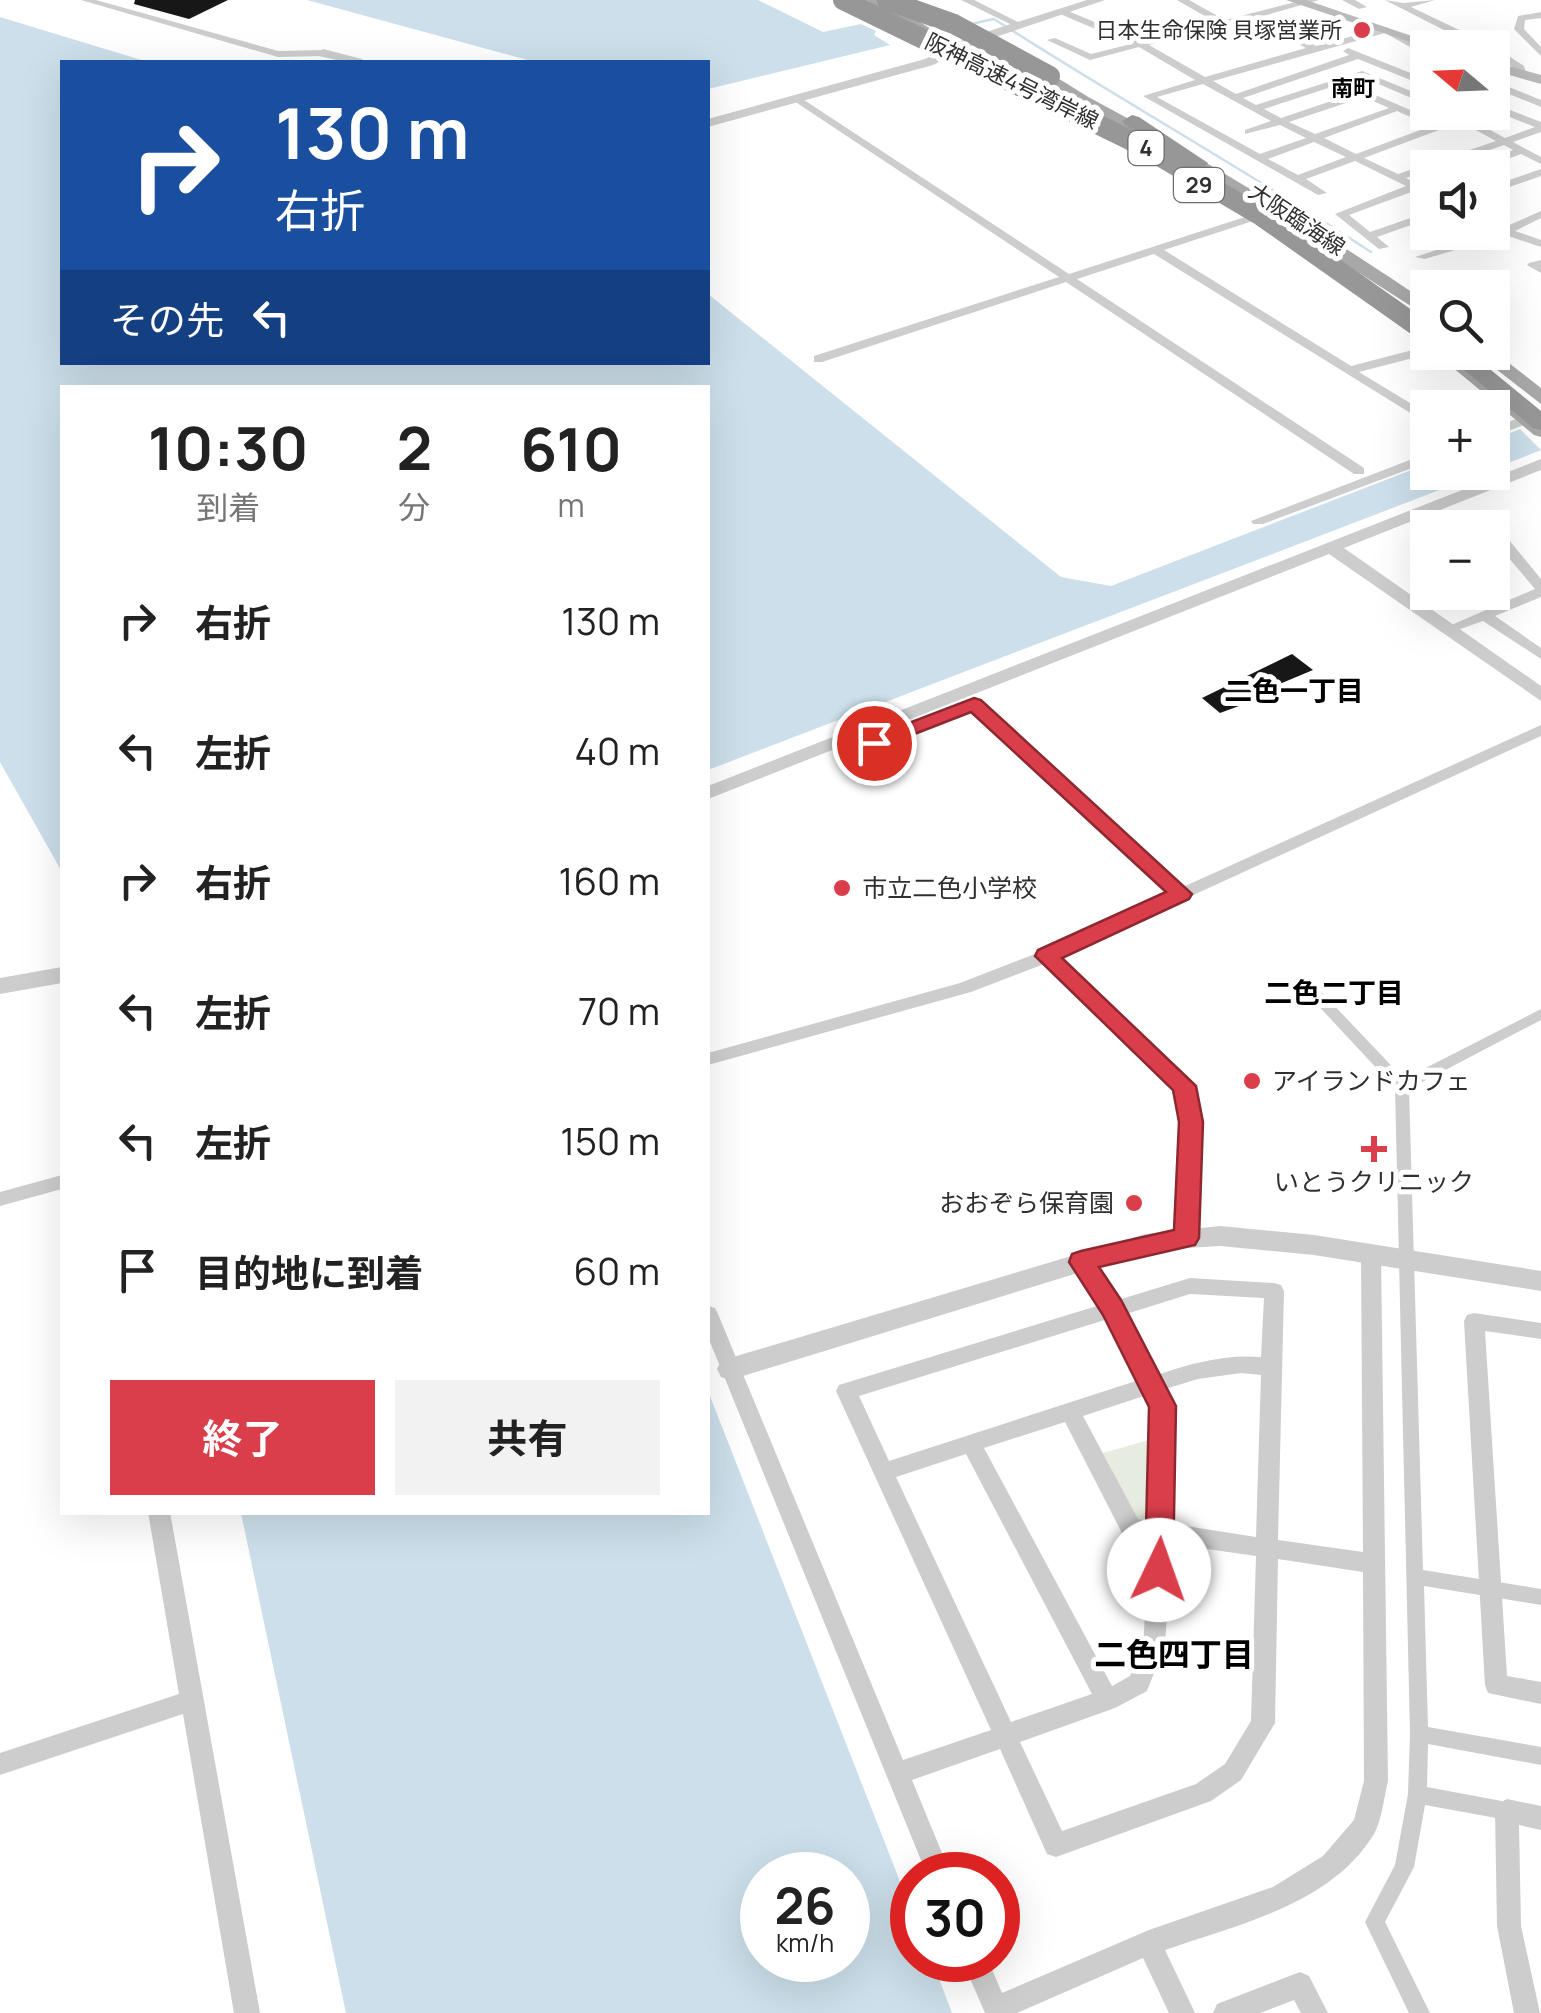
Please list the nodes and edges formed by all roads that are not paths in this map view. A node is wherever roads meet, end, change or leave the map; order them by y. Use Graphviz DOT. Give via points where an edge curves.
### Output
graph roads {
  1 [pos="86,0"];
  2 [pos="830,0"];
  3 [pos="843,0"];
  4 [pos="861,0"];
  5 [pos="873,0"];
  6 [pos="890,0"];
  7 [pos="966,0"];
  8 [pos="1099,0"];
  9 [pos="1182,0"];
  10 [pos="1347,0"];
  11 [pos="1390,0"];
  12 [pos="1430,0"];
  13 [pos="1530,0"];
  14 [pos="1302,1"];
  15 [pos="1402,6"];
  16 [pos="1063,7"];
  17 [pos="1541,7"];
  18 [pos="1362,8"];
  19 [pos="1541,15"];
  20 [pos="1251,16"];
  21 [pos="1222,22"];
  22 [pos="1021,26"];
  23 [pos="1386,30"];
  24 [pos="1452,30"];
  25 [pos="1052,40"];
  26 [pos="1410,40"];
  27 [pos="1138,43"];
  28 [pos="1334,44"];
  29 [pos="964,45"];
  30 [pos="1315,49"];
  31 [pos="322,52"];
  32 [pos="1541,54"];
  33 [pos="1359,55"];
  34 [pos="351,60"];
  35 [pos="1510,60"];
  36 [pos="1384,66"];
  37 [pos="1510,70"];
  38 [pos="1362,74"];
  39 [pos="1522,74"];
  40 [pos="1410,77"];
  41 [pos="1203,80"];
  42 [pos="1541,80"];
  43 [pos="1510,91"];
  44 [pos="1410,95"];
  45 [pos="1521,96"];
  46 [pos="798,98"];
  47 [pos="1234,98"];
  48 [pos="1510,100"];
  49 [pos="1541,104"];
  50 [pos="1410,105"];
  51 [pos="1398,108"];
  52 [pos="1255,109"];
  53 [pos="1510,114"];
  54 [pos="710,122"];
  55 [pos="1282,122"];
  56 [pos="1541,128"];
  57 [pos="1448,130"];
  58 [pos="1482,130"];
  59 [pos="1249,132"];
  60 [pos="1444,133"];
  61 [pos="1316,139"];
  62 [pos="1501,142"];
  63 [pos="1458,145"];
  64 [pos="1470,150"];
  65 [pos="1476,150"];
  66 [pos="1520,151"];
  67 [pos="1510,154"];
  68 [pos="1260,158"];
  69 [pos="1357,158"];
  70 [pos="1541,161"];
  71 [pos="1198,162"];
  72 [pos="1541,172"];
  73 [pos="1410,173"];
  74 [pos="1397,178"];
  75 [pos="1297,179"];
  76 [pos="1410,182"];
  77 [pos="1510,183"];
  78 [pos="1410,192"];
  79 [pos="1322,193"];
  80 [pos="1541,214"];
  81 [pos="1248,216"];
  82 [pos="1410,221"];
  83 [pos="1510,224"];
  84 [pos="1510,232"];
  85 [pos="1369,236"];
  86 [pos="1541,244"];
  87 [pos="1383,247"];
  88 [pos="1154,249"];
  89 [pos="1440,250"];
  90 [pos="1421,257"];
  91 [pos="1066,277"];
  92 [pos="1410,302"];
  93 [pos="1410,303"];
  94 [pos="1410,320"];
  95 [pos="1410,328"];
  96 [pos="1410,354"];
  97 [pos="818,358"];
  98 [pos="1348,370"];
  99 [pos="1468,370"];
  100 [pos="1476,370"];
  101 [pos="1491,370"];
  102 [pos="1505,370"];
  103 [pos="1541,398"];
  104 [pos="1410,409"];
  105 [pos="1537,420"];
  106 [pos="1510,427"];
  107 [pos="1410,464"];
  108 [pos="1541,464"];
  109 [pos="1358,470"];
  110 [pos="1541,480"];
  111 [pos="1258,521"];
  112 [pos="1336,551"];
  113 [pos="1510,552"];
  114 [pos="1541,590"];
  115 [pos="1484,615"];
  116 [pos="1449,630"];
  117 [pos="1541,655"];
  118 [pos="1541,695"];
  119 [pos="974,704"];
  120 [pos="1541,730"];
  121 [pos="710,792"];
  122 [pos="710,807"];
  123 [pos="1181,894"];
  124 [pos="1046,956"];
  125 [pos="60,975"];
  126 [pos="1304,982"];
  127 [pos="0,986"];
  128 [pos="60,988"];
  129 [pos="0,999"];
  130 [pos="1541,1014"];
  131 [pos="710,1058"];
  132 [pos="1402,1086"];
  133 [pos="60,1183"];
  134 [pos="0,1199"];
  135 [pos="1186,1238"];
  136 [pos="1371,1255"];
  137 [pos="1404,1261"];
  138 [pos="1081,1262"];
  139 [pos="1541,1281"];
  140 [pos="1112,1307"];
  141 [pos="710,1319"];
  142 [pos="1541,1331"];
  143 [pos="1271,1368"];
  144 [pos="730,1369"];
  145 [pos="1154,1385"];
  146 [pos="1071,1414"];
  147 [pos="971,1444"];
  148 [pos="883,1472"];
  149 [pos="159,1515"];
  150 [pos="1162,1532"];
  151 [pos="1266,1549"];
  152 [pos="1376,1564"];
  153 [pos="1414,1576"];
  154 [pos="1490,1588"];
  155 [pos="1541,1597"];
  156 [pos="1541,1693"];
  157 [pos="1107,1700"];
  158 [pos="190,1701"];
  159 [pos="1420,1734"];
  160 [pos="1003,1736"];
  161 [pos="1541,1756"];
  162 [pos="0,1764"];
  163 [pos="896,1774"];
  164 [pos="1417,1794"];
  165 [pos="1507,1811"];
  166 [pos="1541,1818"];
  167 [pos="929,1852"];
  168 [pos="1149,1942"];
  169 [pos="985,1982"];
  170 [pos="247,2013"];
  171 [pos="1182,2013"];
  172 [pos="1226,2013"];
  173 [pos="1315,2013"];
  174 [pos="1420,2013"];
  175 [pos="1527,2013"];
  1 -- 31 [label="street" via="278,54"];
  2 -- 81 [label="highway, bridge" via="1029,95"];
  3 -- 94 [label="highway, 阪神高速4号湾岸線 / 4, bridge" via="1158,155"];
  4 -- 93 [label="highway, 阪神高速4号湾岸線 / 4" via="1152,141"];
  5 -- 29 [label="main road, 大阪臨海線 / 29"];
  6 -- 29 [label="main road, 大阪臨海線 / 29"];
  6 -- 71 [label="highway, bridge" via="971,32"];
  7 -- 22 [label="street"];
  8 -- 16 [label="street"];
  9 -- 21 [label="street"];
  10 -- 18 [label="street"];
  11 -- 15 [label="street"];
  12 -- 15 [label="street"];
  13 -- 17 [label="street"];
  14 -- 20 [label="street"];
  14 -- 23 [label="main road"];
  15 -- 24 [label="street"];
  16 -- 22 [label="street"];
  16 -- 27 [label="street"];
  19 -- 32 [label="street" via="1521,18 1519,29"];
  20 -- 21 [label="street"];
  20 -- 30 [label="street"];
  21 -- 27 [label="street"];
  22 -- 29 [label="street"];
  23 -- 26 [label="main road"];
  23 -- 28 [label="street"];
  25 -- 27 [label="street" via="1090,57"];
  27 -- 41 [label="street"];
  28 -- 30 [label="street"];
  28 -- 33 [label="street"];
  29 -- 46 [label="street" via="929,62"];
  29 -- 71 [label="main road, 大阪臨海線 / 29"];
  29 -- 81 [label="main road, 大阪臨海線 / 29"];
  30 -- 41 [label="street"];
  31 -- 34 [label="street"];
  33 -- 36 [label="street"];
  33 -- 47 [label="street"];
  35 -- 39 [label="street"];
  36 -- 38 [label="street"];
  36 -- 40 [label="street"];
  37 -- 39 [label="main road"];
  38 -- 44 [label="street"];
  38 -- 52 [label="street"];
  39 -- 42 [label="main road"];
  41 -- 47 [label="street"];
  41 -- 68 [label="street" via="1148,96"];
  43 -- 45 [label="street"];
  45 -- 48 [label="street"];
  45 -- 49 [label="street"];
  46 -- 54 [label="street"];
  46 -- 91 [label="street"];
  47 -- 52 [label="street"];
  50 -- 51 [label="street"];
  51 -- 55 [label="street" via="1364,93"];
  51 -- 60 [label="street"];
  51 -- 61 [label="street"];
  52 -- 55 [label="street"];
  53 -- 56 [label="street"];
  55 -- 59 [label="street"];
  55 -- 61 [label="street"];
  56 -- 62 [label="street"];
  57 -- 60 [label="street"];
  58 -- 62 [label="street"];
  60 -- 69 [label="street"];
  61 -- 68 [label="street"];
  61 -- 69 [label="street"];
  62 -- 65 [label="street"];
  62 -- 66 [label="street"];
  63 -- 64 [label="street"];
  66 -- 67 [label="street"];
  66 -- 70 [label="street"];
  68 -- 75 [label="street"];
  69 -- 74 [label="street"];
  69 -- 75 [label="street"];
  71 -- 92 [label="main road, 大阪臨海線 / 29"];
  72 -- 77 [label="street"];
  73 -- 74 [label="street"];
  74 -- 76 [label="street"];
  75 -- 79 [label="street"];
  78 -- 85 [label="street" via="1341,214"];
  80 -- 83 [label="street"];
  81 -- 88 [label="street"];
  81 -- 95 [label="main road, 大阪臨海線 / 29"];
  82 -- 85 [label="street"];
  84 -- 86 [label="street"];
  85 -- 87 [label="street"];
  88 -- 91 [label="street"];
  88 -- 98 [label="street"];
  89 -- 90 [label="street"];
  91 -- 97 [label="street"];
  91 -- 109 [label="street"];
  96 -- 98 [label="street"];
  98 -- 104 [label="street"];
  99 -- 105 [label="main road"];
  100 -- 105 [label="highway"];
  101 -- 105 [label="highway"];
  102 -- 103 [label="main road"];
  105 -- 106 [label="street"];
  107 -- 111 [label="street"];
  108 -- 112 [label="street"];
  110 -- 112 [label="street"];
  112 -- 116 [label="street"];
  112 -- 119 [label="street"];
  112 -- 121 [label="street"];
  113 -- 114 [label="street"];
  114 -- 115 [label="street"];
  115 -- 116 [label="street"];
  115 -- 117 [label="street"];
  116 -- 118 [label="street"];
  119 -- 122 [label="street"];
  119 -- 123 [label="street"];
  120 -- 123 [label="street"];
  123 -- 124 [label="street"];
  124 -- 131 [label="street" via="965,988"];
  124 -- 135 [label="street" via="1184,1086 1191,1122"];
  125 -- 127 [label="street"];
  126 -- 132 [label="street"];
  128 -- 129 [label="street"];
  130 -- 132 [label="street"];
  132 -- 137 [label="street"];
  133 -- 134 [label="street"];
  135 -- 136 [label="street" via="1220,1236"];
  135 -- 138 [label="street"];
  136 -- 137 [label="street"];
  136 -- 152 [label="street"];
  137 -- 139 [label="street"];
  137 -- 153 [label="street"];
  138 -- 140 [label="street"];
  138 -- 144 [label="street"];
  140 -- 143 [label="street" via="1190,1286 1274,1291"];
  140 -- 145 [label="street"];
  140 -- 148 [label="street" via="846,1391"];
  141 -- 144 [label="street"];
  142 -- 154 [label="street" via="1474,1322"];
  143 -- 145 [label="street" via="1198,1370"];
  143 -- 151 [label="street"];
  144 -- 163 [label="street"];
  145 -- 146 [label="street"];
  145 -- 150 [label="street" via="1163,1406"];
  146 -- 147 [label="street"];
  146 -- 150 [label="street" via="1131,1528"];
  147 -- 148 [label="street"];
  147 -- 157 [label="street"];
  148 -- 160 [label="street"];
  149 -- 158 [label="street"];
  150 -- 151 [label="street"];
  150 -- 157 [label="street" via="1154,1645 1140,1683"];
  151 -- 152 [label="street"];
  151 -- 160 [label="street" via="1263,1723 1233,1772 1202,1793 1056,1845"];
  152 -- 168 [label="street" via="1376,1781 1364,1826 1332,1865 1280,1897"];
  153 -- 154 [label="street"];
  153 -- 159 [label="street"];
  154 -- 155 [label="street"];
  154 -- 156 [label="street" via="1496,1685"];
  157 -- 160 [label="street"];
  158 -- 162 [label="street"];
  158 -- 170 [label="street"];
  159 -- 161 [label="street"];
  159 -- 164 [label="street"];
  160 -- 163 [label="street"];
  163 -- 167 [label="street"];
  164 -- 165 [label="street"];
  164 -- 174 [label="street" via="1404,1867 1375,1922"];
  165 -- 166 [label="street"];
  165 -- 175 [label="street" via="1509,1926"];
  168 -- 169 [label="street" via="996,2008"];
  168 -- 171 [label="street"];
  172 -- 173 [label="street" via="1300,1985"];
}
